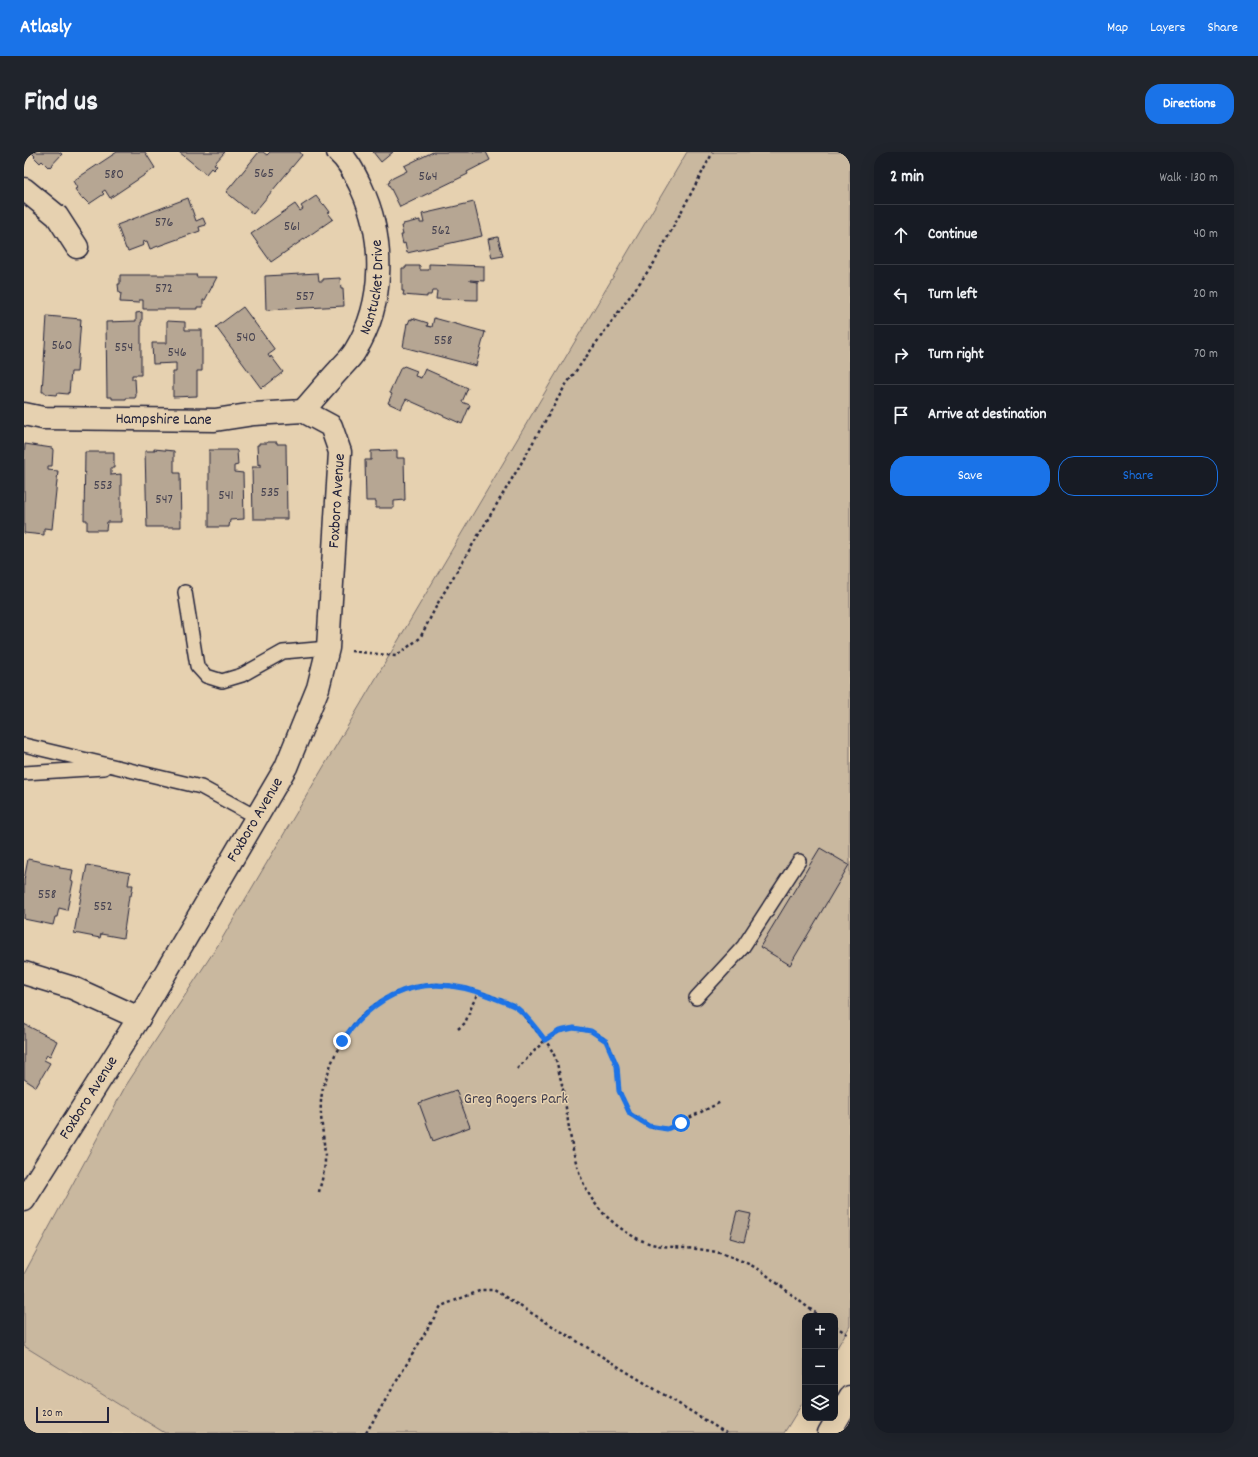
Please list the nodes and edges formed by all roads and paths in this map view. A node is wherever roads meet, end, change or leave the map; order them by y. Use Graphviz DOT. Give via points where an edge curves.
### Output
graph roads {
  1 [pos="338,152"];
  2 [pos="713,152"];
  3 [pos="24,189"];
  4 [pos="77,246"];
  5 [pos="303,411"];
  6 [pos="24,414"];
  7 [pos="185,592"];
  8 [pos="328,648"];
  9 [pos="24,745"];
  10 [pos="118,767"];
  11 [pos="24,773"];
  12 [pos="256,817"];
  13 [pos="799,861"];
  14 [pos="24,973"];
  15 [pos="479,992"];
  16 [pos="696,998"];
  17 [pos="139,1018"];
  18 [pos="458,1029"];
  19 [pos="545,1040"];
  20 [pos="517,1069"];
  21 [pos="721,1102"];
  22 [pos="319,1192"];
  23 [pos="24,1200"];
  24 [pos="816,1313"];
  25 [pos="838,1328"];
  26 [pos="850,1336"];
  27 [pos="850,1397"];
  28 [pos="366,1433"];
  29 [pos="726,1433"];
  30 [pos="829,1433"];
  1 -- 5 [label="street, Nantucket Drive" via="357,177 374,222 378,245 377,290 372,312 354,352"];
  2 -- 8 [label="path" via="654,263 565,386 420,638 396,656"];
  3 -- 4 [label="street" via="57,216"];
  5 -- 6 [label="street, Hampshire Lane" via="214,420 43,418"];
  5 -- 8 [label="street, Foxboro Avenue" via="331,426 340,452"];
  7 -- 8 [label="lane" via="196,666 206,676 222,681 242,675 283,652"];
  8 -- 12 [label="street, Foxboro Avenue" via="318,688 286,767"];
  9 -- 10 [label="lane"];
  10 -- 11 [label="lane"];
  10 -- 12 [label="lane" via="201,787"];
  12 -- 17 [label="street, Foxboro Avenue"];
  13 -- 16 [label="lane" via="744,946"];
  14 -- 17 [label="street" via="73,988"];
  15 -- 18 [label="path" via="465,1023"];
  15 -- 19 [label="path" via="516,1007"];
  15 -- 22 [label="path" via="437,985 404,990 375,1005 351,1028 334,1056 322,1093 321,1126 325,1158"];
  17 -- 23 [label="street, Foxboro Avenue"];
  19 -- 20 [label="path"];
  19 -- 21 [label="path" via="559,1031 574,1028 591,1031 606,1041 617,1066 619,1091 630,1114 649,1126 667,1129"];
  19 -- 24 [label="path" via="556,1060 577,1169 583,1185 603,1213 618,1227 655,1244 725,1254 761,1270"];
  25 -- 26 [label="path"];
  27 -- 30 [label="street"];
  28 -- 29 [label="path" via="441,1306 482,1290 494,1290"];
}
